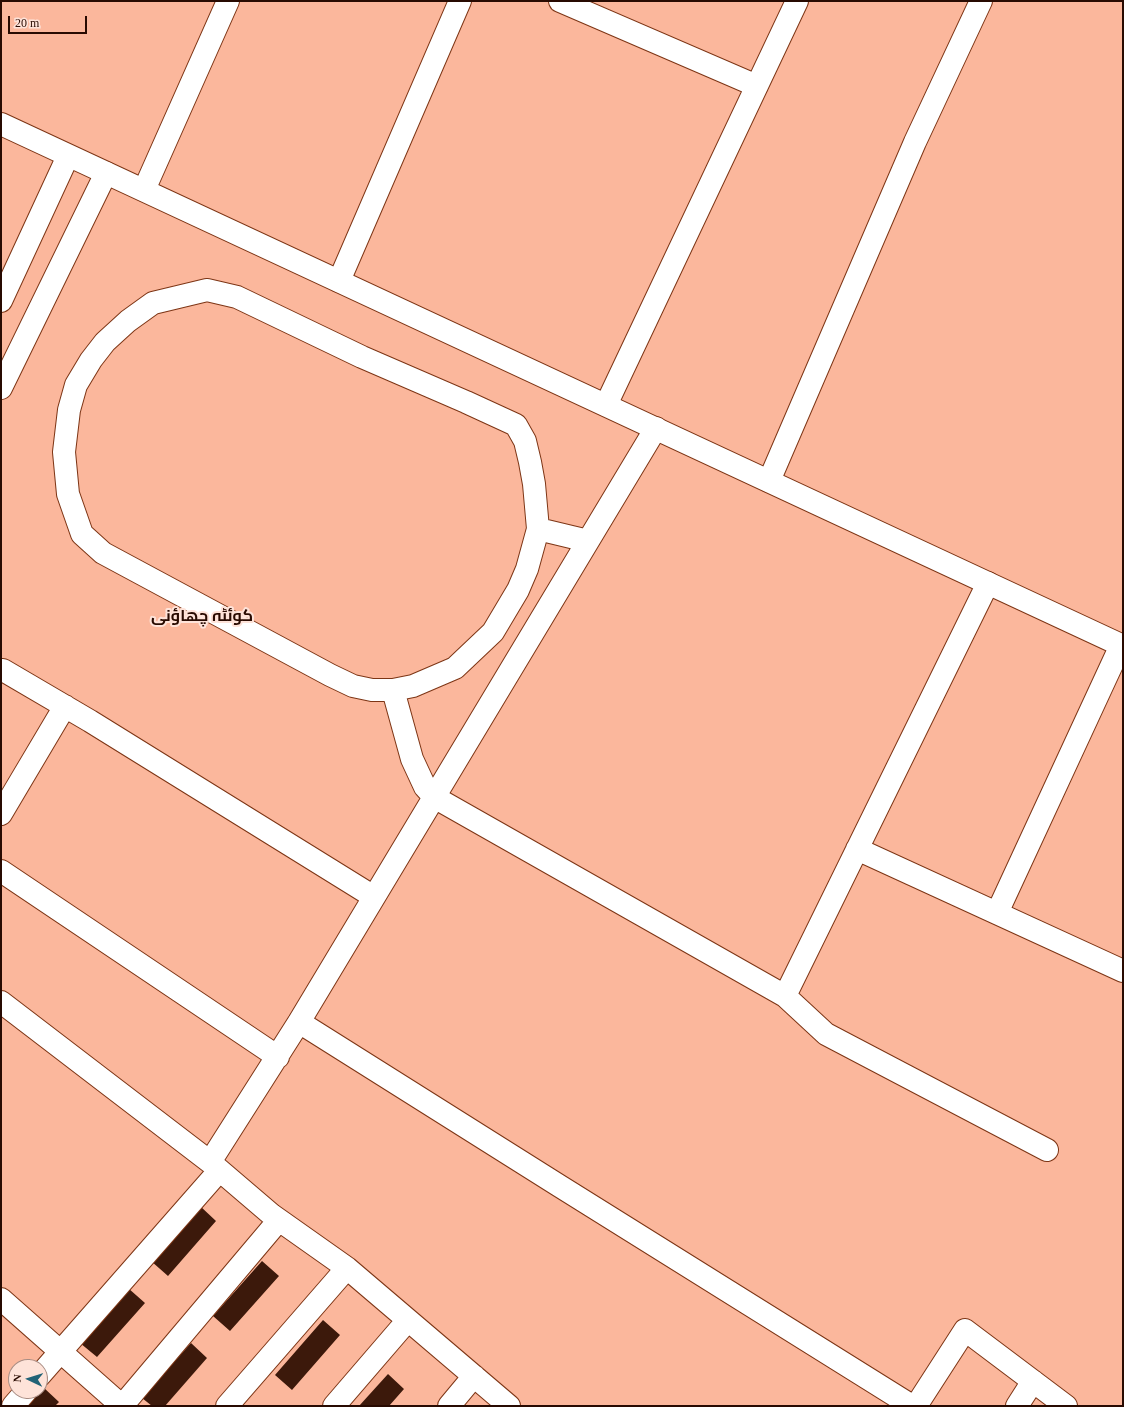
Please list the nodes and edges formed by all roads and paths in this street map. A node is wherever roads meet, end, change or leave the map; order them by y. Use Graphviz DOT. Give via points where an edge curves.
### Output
graph roads {
  1 [pos="228,1"];
  2 [pos="460,1"];
  3 [pos="560,1"];
  4 [pos="797,1"];
  5 [pos="981,1"];
  6 [pos="757,86"];
  7 [pos="1,124"];
  8 [pos="68,156"];
  9 [pos="106,173"];
  10 [pos="144,190"];
  11 [pos="339,281"];
  12 [pos="1,301"];
  13 [pos="1,388"];
  14 [pos="606,405"];
  15 [pos="656,428"];
  16 [pos="769,481"];
  17 [pos="538,530"];
  18 [pos="588,541"];
  19 [pos="988,583"];
  20 [pos="1122,645"];
  21 [pos="1,670"];
  22 [pos="393,690"];
  23 [pos="66,706"];
  24 [pos="434,797"];
  25 [pos="1,814"];
  26 [pos="857,849"];
  27 [pos="1,871"];
  28 [pos="374,897"];
  29 [pos="997,913"];
  30 [pos="1123,971"];
  31 [pos="785,996"];
  32 [pos="1,1002"];
  33 [pos="299,1022"];
  34 [pos="278,1057"];
  35 [pos="1047,1150"];
  36 [pos="215,1167"];
  37 [pos="279,1220"];
  38 [pos="347,1268"];
  39 [pos="1,1299"];
  40 [pos="408,1320"];
  41 [pos="61,1352"];
  42 [pos="48,1366"];
  43 [pos="474,1376"];
  44 [pos="1033,1381"];
  45 [pos="122,1406"];
  46 [pos="227,1406"];
  47 [pos="334,1406"];
  48 [pos="449,1406"];
  49 [pos="509,1406"];
  50 [pos="912,1406"];
  51 [pos="916,1406"];
  52 [pos="1017,1406"];
  53 [pos="1066,1406"];
  1 -- 10 [label="street"];
  2 -- 11 [label="street"];
  3 -- 6 [label="street"];
  4 -- 6 [label="street"];
  5 -- 16 [label="street" via="915,142"];
  6 -- 14 [label="street"];
  7 -- 8 [label="street"];
  8 -- 9 [label="street"];
  8 -- 12 [label="street"];
  9 -- 10 [label="street"];
  9 -- 13 [label="street"];
  10 -- 11 [label="street"];
  11 -- 14 [label="street"];
  14 -- 15 [label="street"];
  15 -- 16 [label="street"];
  15 -- 18 [label="street"];
  16 -- 19 [label="street"];
  17 -- 18 [label="street"];
  17 -- 22 [label="street" via="518,590 493,632 455,668 413,686"];
  17 -- 22 [label="street" via="530,462 525,442 516,425 362,357 237,297 207,290 153,302 105,342 76,385 69,410 64,452 68,494 82,534 103,553 330,675 353,686 372,690"];
  18 -- 24 [label="street"];
  19 -- 20 [label="street"];
  19 -- 26 [label="street"];
  20 -- 29 [label="street"];
  21 -- 23 [label="street"];
  22 -- 24 [label="street" via="412,759 425,787"];
  23 -- 25 [label="street"];
  23 -- 28 [label="street"];
  24 -- 28 [label="street"];
  24 -- 31 [label="street"];
  26 -- 29 [label="street"];
  26 -- 31 [label="street"];
  27 -- 34 [label="street"];
  28 -- 33 [label="street"];
  29 -- 30 [label="street"];
  31 -- 35 [label="street" via="826,1034"];
  32 -- 36 [label="street"];
  33 -- 34 [label="street"];
  33 -- 50 [label="street"];
  34 -- 36 [label="street"];
  36 -- 37 [label="street"];
  36 -- 41 [label="street"];
  37 -- 38 [label="street"];
  37 -- 45 [label="street"];
  38 -- 40 [label="street"];
  38 -- 46 [label="street"];
  39 -- 41 [label="street"];
  40 -- 43 [label="street"];
  40 -- 47 [label="street"];
  41 -- 42 [label="street"];
  41 -- 45 [label="street"];
  43 -- 48 [label="street"];
  43 -- 49 [label="street"];
  44 -- 51 [label="street" via="964,1330"];
  44 -- 52 [label="street"];
  44 -- 53 [label="street"];
}
